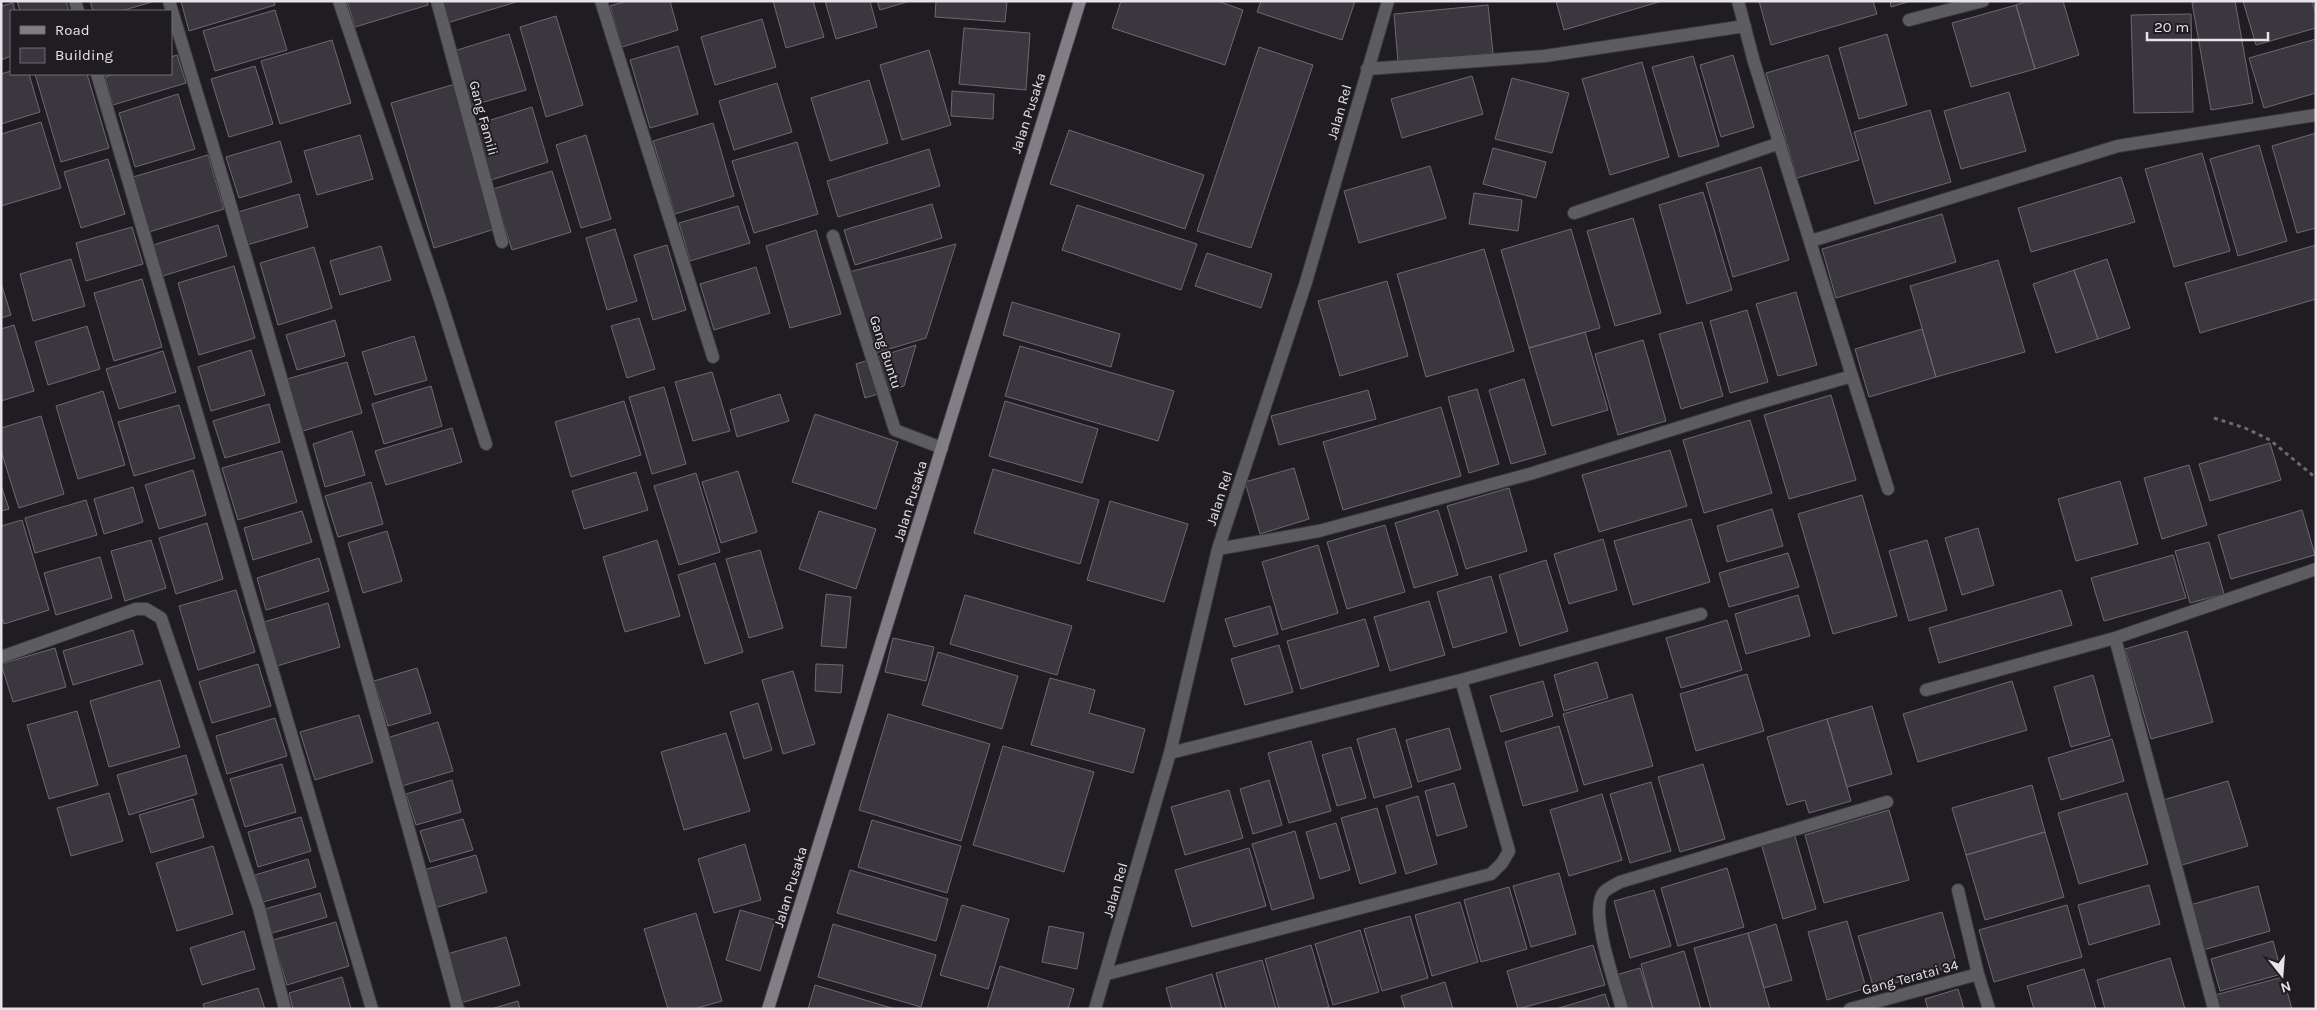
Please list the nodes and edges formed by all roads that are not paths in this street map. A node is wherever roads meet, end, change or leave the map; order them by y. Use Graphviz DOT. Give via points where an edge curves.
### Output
graph roads {
  1 [pos="339,1"];
  2 [pos="437,1"];
  3 [pos="601,1"];
  4 [pos="1080,1"];
  5 [pos="1388,1"];
  6 [pos="1738,1"];
  7 [pos="1984,1"];
  8 [pos="172,11"];
  9 [pos="1909,20"];
  10 [pos="1744,26"];
  11 [pos="1368,69"];
  12 [pos="96,75"];
  13 [pos="2316,115"];
  14 [pos="1780,143"];
  15 [pos="1574,213"];
  16 [pos="833,236"];
  17 [pos="1811,241"];
  18 [pos="502,242"];
  19 [pos="713,357"];
  20 [pos="1852,376"];
  21 [pos="486,444"];
  22 [pos="942,448"];
  23 [pos="1888,489"];
  24 [pos="1218,549"];
  25 [pos="2316,569"];
  26 [pos="1701,614"];
  27 [pos="2115,638"];
  28 [pos="3,652"];
  29 [pos="1461,680"];
  30 [pos="1926,690"];
  31 [pos="1170,753"];
  32 [pos="1887,802"];
  33 [pos="1958,890"];
  34 [pos="1106,974"];
  35 [pos="1978,974"];
  36 [pos="285,1009"];
  37 [pos="372,1009"];
  38 [pos="458,1009"];
  39 [pos="768,1009"];
  40 [pos="1096,1009"];
  41 [pos="1622,1009"];
  42 [pos="1850,1009"];
  43 [pos="1989,1009"];
  44 [pos="2214,1009"];
  1 -- 21 [label="street"];
  2 -- 18 [label="street, Gang Famili"];
  3 -- 19 [label="street"];
  4 -- 22 [label="main road, Jalan Pusaka"];
  5 -- 11 [label="street, Jalan Rel"];
  6 -- 10 [label="street"];
  7 -- 9 [label="street"];
  8 -- 38 [label="street" via="367,675"];
  10 -- 11 [label="street" via="1545,56"];
  10 -- 14 [label="street"];
  11 -- 24 [label="street, Jalan Rel" via="1306,282"];
  12 -- 37 [label="street"];
  13 -- 17 [label="street" via="2118,146"];
  14 -- 15 [label="street"];
  14 -- 17 [label="street"];
  16 -- 22 [label="street, Gang Buntu" via="895,430"];
  17 -- 20 [label="street"];
  20 -- 23 [label="street"];
  20 -- 24 [label="street" via="1496,483 1319,531"];
  22 -- 39 [label="main road, Jalan Pusaka"];
  24 -- 31 [label="street, Jalan Rel"];
  25 -- 27 [label="street"];
  26 -- 29 [label="street"];
  27 -- 30 [label="street"];
  27 -- 44 [label="street"];
  28 -- 36 [label="street" via="136,609 146,609 161,618 259,908"];
  29 -- 31 [label="street"];
  29 -- 34 [label="street" via="1509,852 1491,874"];
  31 -- 34 [label="street, Jalan Rel"];
  32 -- 41 [label="street" via="1620,882 1604,892 1599,902 1600,929"];
  33 -- 35 [label="street"];
  34 -- 40 [label="street, Jalan Rel"];
  35 -- 42 [label="street, Gang Teratai 34"];
  35 -- 43 [label="street"];
}
